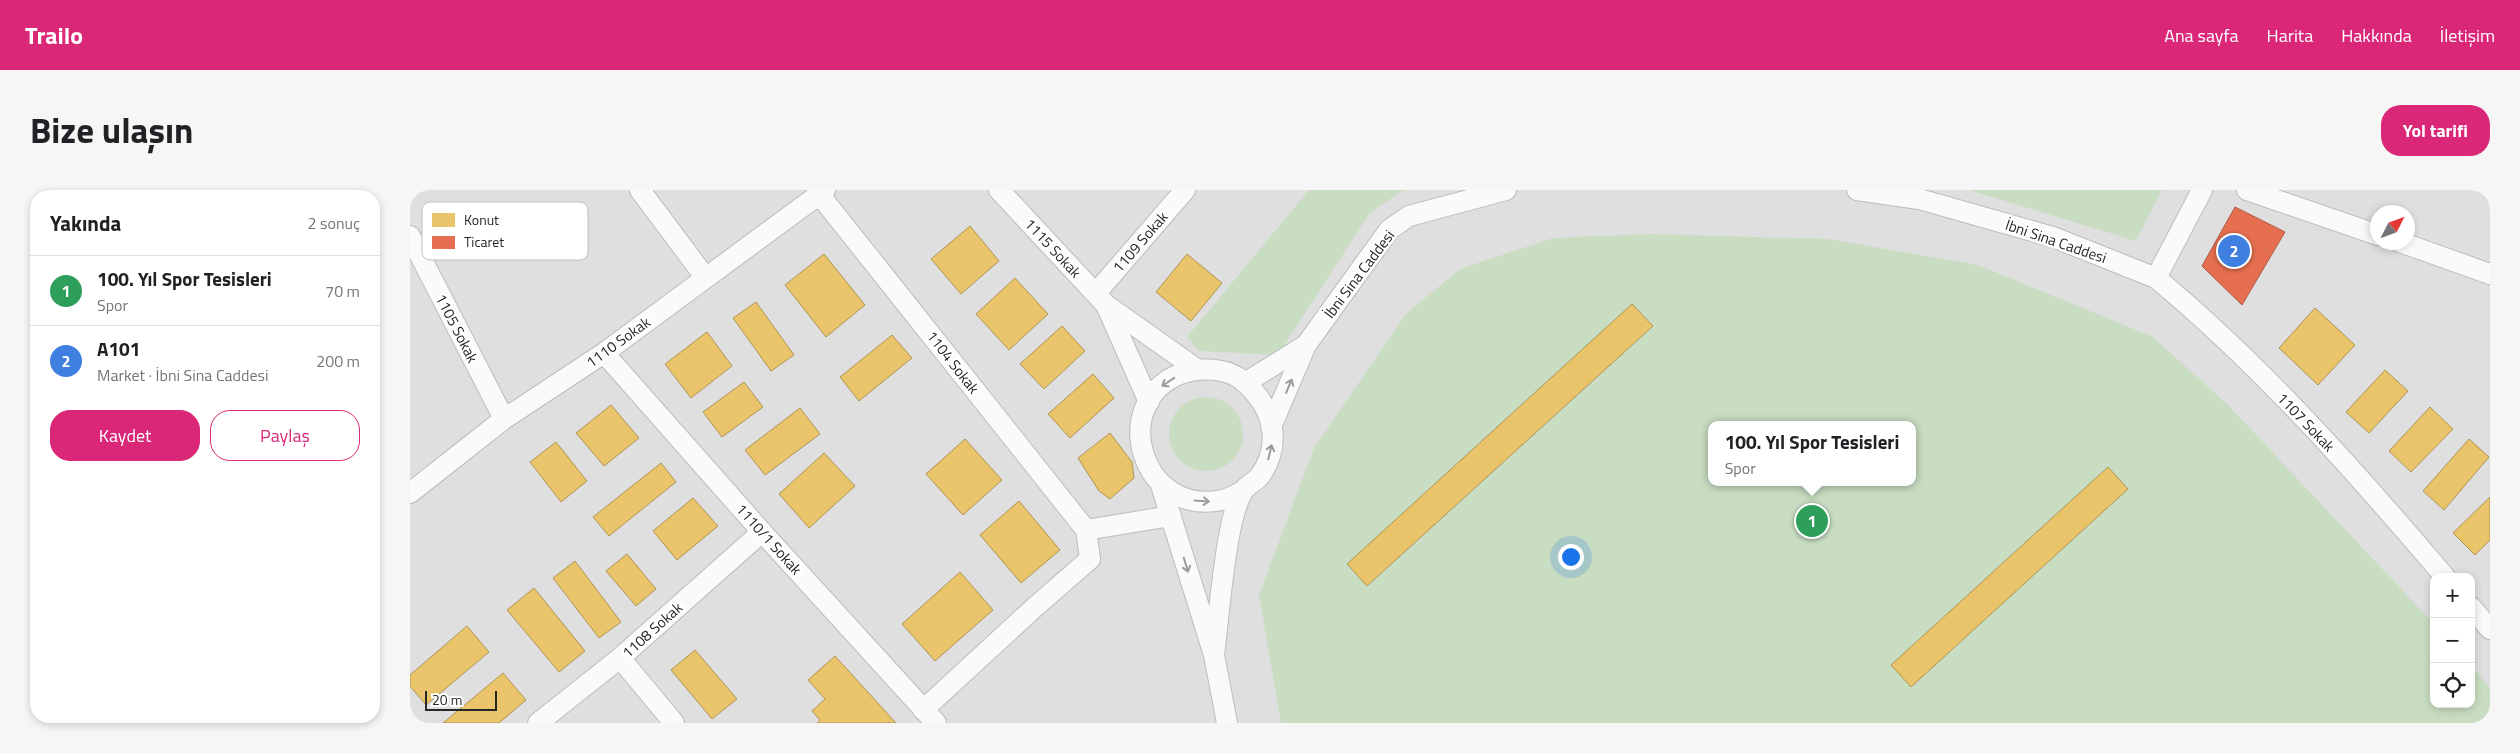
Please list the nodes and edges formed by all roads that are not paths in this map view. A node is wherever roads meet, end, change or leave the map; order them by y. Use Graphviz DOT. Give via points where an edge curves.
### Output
graph roads {
  1 [pos="640,190"];
  2 [pos="1000,190"];
  3 [pos="1185,190"];
  4 [pos="1506,190"];
  5 [pos="1857,190"];
  6 [pos="2202,190"];
  7 [pos="2247,190"];
  8 [pos="822,192"];
  9 [pos="1886,192"];
  10 [pos="2370,232"];
  11 [pos="410,236"];
  12 [pos="2415,247"];
  13 [pos="422,259"];
  14 [pos="422,260"];
  15 [pos="2490,274"];
  16 [pos="705,277"];
  17 [pos="2156,278"];
  18 [pos="1101,299"];
  19 [pos="1306,344"];
  20 [pos="604,353"];
  21 [pos="1198,370"];
  22 [pos="1245,382"];
  23 [pos="1149,402"];
  24 [pos="504,419"];
  25 [pos="1271,426"];
  26 [pos="1161,485"];
  27 [pos="1243,492"];
  28 [pos="410,493"];
  29 [pos="1171,516"];
  30 [pos="1086,530"];
  31 [pos="762,532"];
  32 [pos="2442,573"];
  33 [pos="2475,612"];
  34 [pos="2490,629"];
  35 [pos="1214,655"];
  36 [pos="620,658"];
  37 [pos="929,716"];
  38 [pos="538,723"];
  39 [pos="674,723"];
  40 [pos="1226,723"];
  1 -- 16 [label="street"];
  2 -- 18 [label="street, 1115 Sokak"];
  3 -- 18 [label="street, 1109 Sokak"];
  4 -- 19 [label="street, İbni Sina Caddesi" via="1409,216 1390,230"];
  5 -- 9 [label="street, İbni Sina Caddesi"];
  6 -- 17 [label="street"];
  7 -- 10 [label="street"];
  8 -- 16 [label="street, 1110 Sokak"];
  8 -- 30 [label="street, 1104 Sokak"];
  9 -- 17 [label="street, İbni Sina Caddesi" via="2053,237"];
  11 -- 13 [label="street, 1105 Sokak"];
  12 -- 15 [label="street"];
  14 -- 24 [label="street, 1105 Sokak"];
  16 -- 20 [label="street, 1110 Sokak"];
  17 -- 32 [label="street, 1107 Sokak" via="2209,322 2351,467"];
  18 -- 21 [label="street, 1115 Sokak"];
  18 -- 23 [label="street, 1115 Sokak"];
  19 -- 22 [label="street, İbni Sina Caddesi"];
  25 -- 19 [label="street, İbni Sina Caddesi, one-way"];
  20 -- 24 [label="street, 1110 Sokak"];
  20 -- 31 [label="street, 1110/1 Sokak"];
  21 -- 22 [label="street, İbni Sina Caddesi" via="1222,371"];
  21 -- 23 [label="street, İbni Sina Caddesi, one-way" via="1179,375 1161,387"];
  22 -- 25 [label="street, İbni Sina Caddesi" via="1259,394"];
  23 -- 26 [label="street, İbni Sina Caddesi" via="1140,425 1141,447 1148,468"];
  24 -- 28 [label="street, 1110 Sokak"];
  27 -- 25 [label="street, İbni Sina Caddesi, one-way" via="1259,476 1270,457"];
  26 -- 27 [label="street, İbni Sina Caddesi, one-way" via="1180,497 1201,502 1223,500"];
  26 -- 29 [label="street, İbni Sina Caddesi"];
  27 -- 35 [label="street, İbni Sina Caddesi" via="1230,529"];
  29 -- 30 [label="street"];
  29 -- 35 [label="street, İbni Sina Caddesi, one-way"];
  30 -- 37 [label="street" via="1090,559 1035,607"];
  31 -- 36 [label="street, 1108 Sokak"];
  31 -- 37 [label="street, 1110/1 Sokak"];
  33 -- 34 [label="street"];
  35 -- 40 [label="street, İbni Sina Caddesi"];
  36 -- 38 [label="street, 1108 Sokak"];
  36 -- 39 [label="street"];
}
